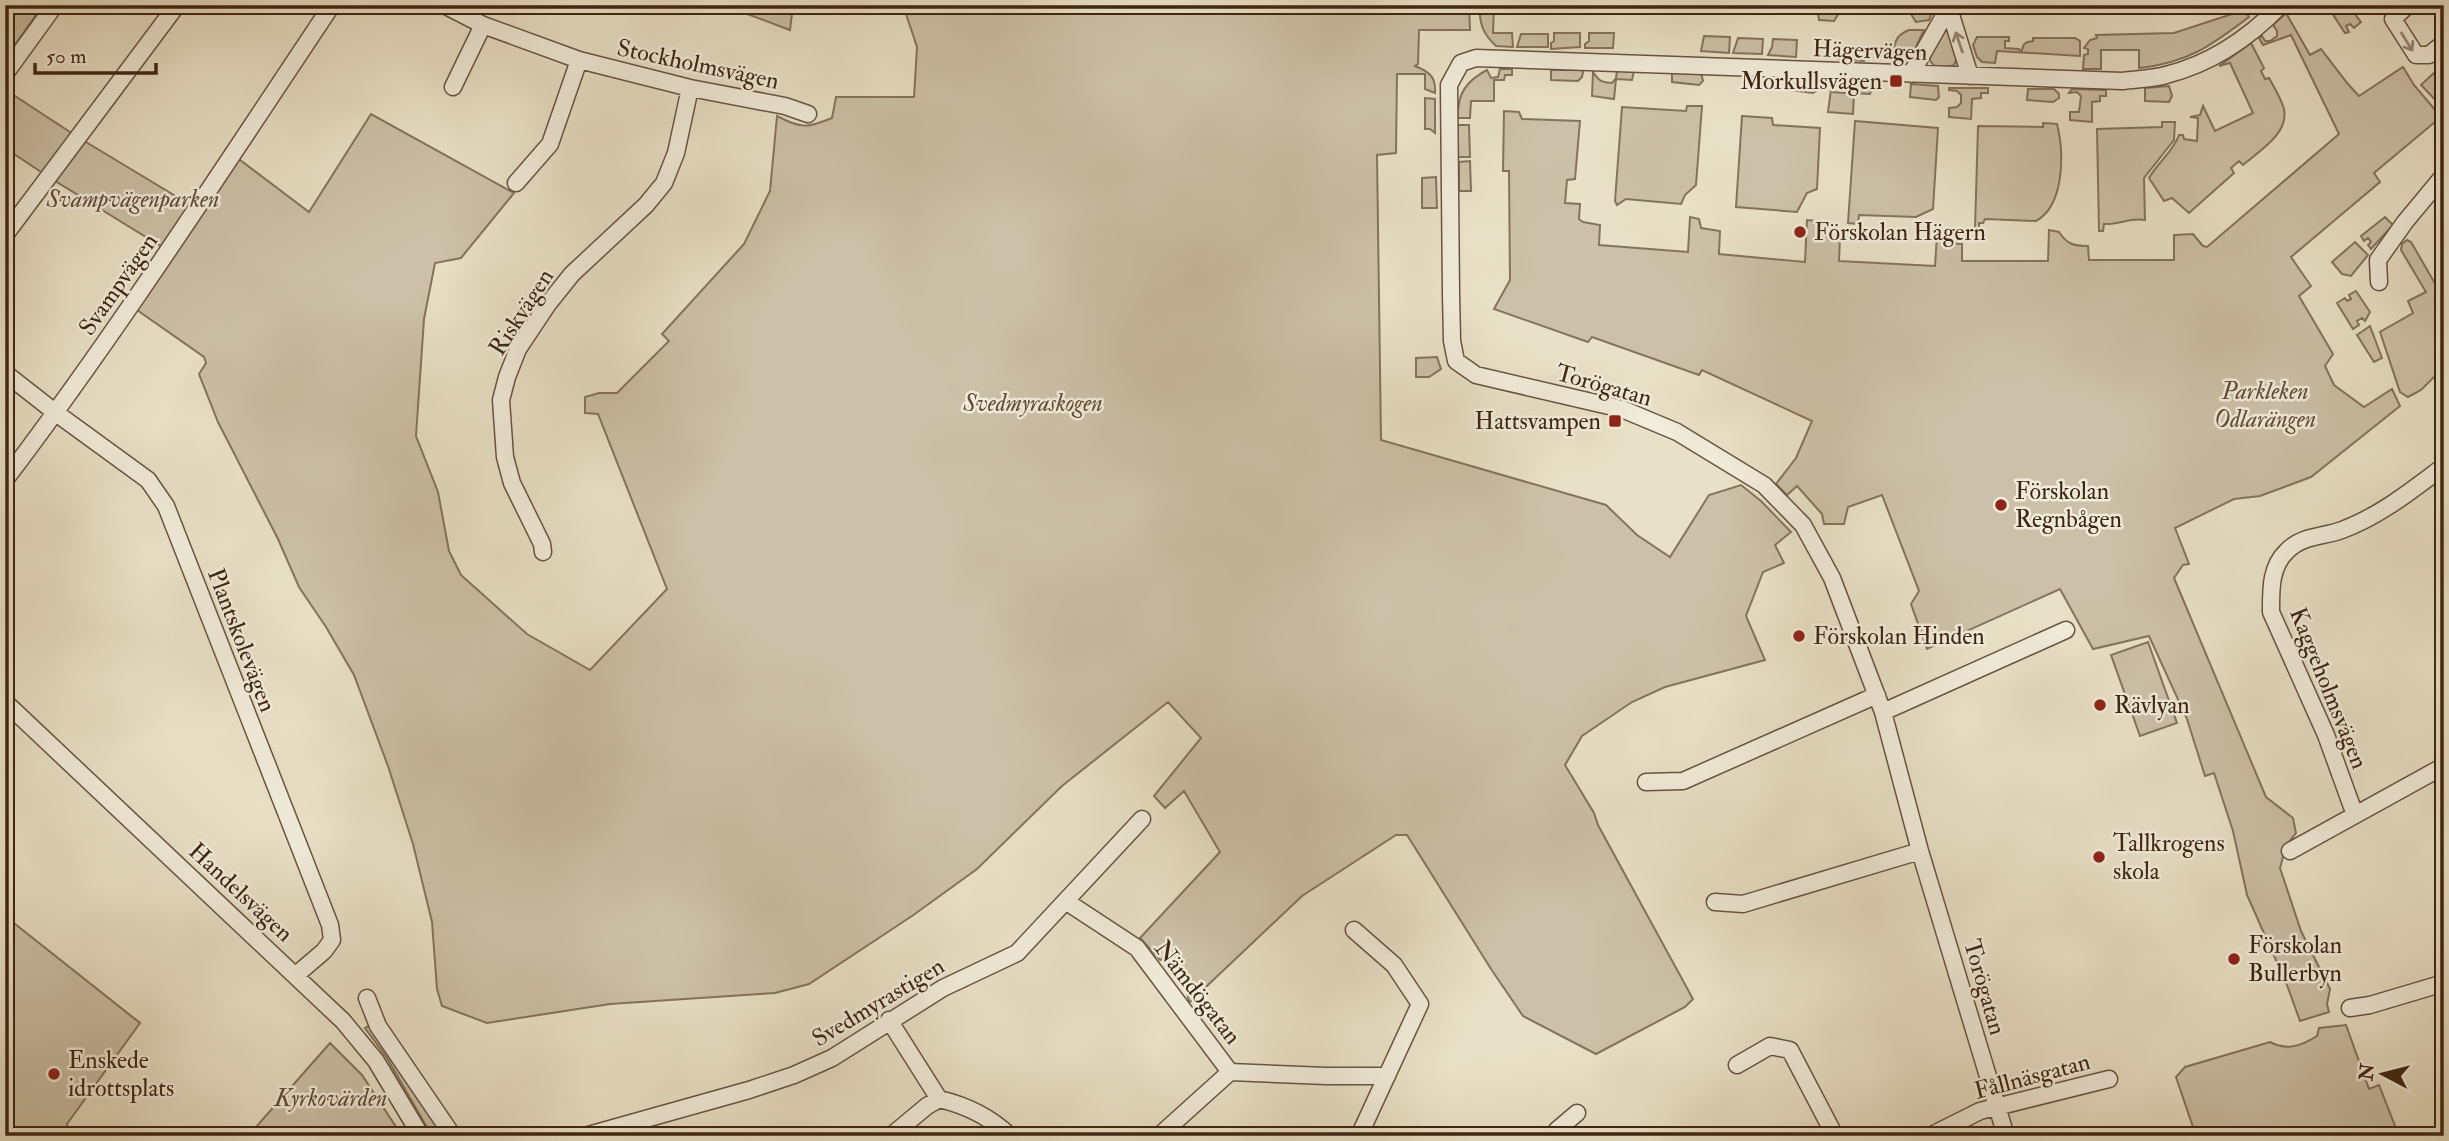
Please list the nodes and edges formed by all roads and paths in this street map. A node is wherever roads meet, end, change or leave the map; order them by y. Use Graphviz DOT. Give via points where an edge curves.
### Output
graph roads {
  1 [pos="55,5"];
  2 [pos="177,5"];
  3 [pos="332,5"];
  4 [pos="444,5"];
  5 [pos="2281,5"];
  6 [pos="2408,5"];
  7 [pos="1948,7"];
  8 [pos="483,25"];
  9 [pos="2444,43"];
  10 [pos="579,60"];
  11 [pos="5,74"];
  12 [pos="1911,74"];
  13 [pos="1970,76"];
  14 [pos="1449,85"];
  15 [pos="453,87"];
  16 [pos="690,88"];
  17 [pos="808,114"];
  18 [pos="2444,175"];
  19 [pos="516,183"];
  20 [pos="5,234"];
  21 [pos="2379,282"];
  22 [pos="5,373"];
  23 [pos="56,413"];
  24 [pos="2444,466"];
  25 [pos="5,480"];
  26 [pos="543,552"];
  27 [pos="2066,630"];
  28 [pos="1877,695"];
  29 [pos="5,702"];
  30 [pos="1883,712"];
  31 [pos="2444,766"];
  32 [pos="1646,782"];
  33 [pos="2355,815"];
  34 [pos="1142,819"];
  35 [pos="1920,850"];
  36 [pos="2290,851"];
  37 [pos="1067,902"];
  38 [pos="1716,902"];
  39 [pos="1354,930"];
  40 [pos="296,975"];
  41 [pos="2444,983"];
  42 [pos="367,998"];
  43 [pos="2350,1008"];
  44 [pos="889,1020"];
  45 [pos="1737,1065"];
  46 [pos="1230,1072"];
  47 [pos="1387,1076"];
  48 [pos="2109,1079"];
  49 [pos="939,1099"];
  50 [pos="1997,1108"];
  51 [pos="1577,1113"];
  52 [pos="421,1136"];
  53 [pos="453,1136"];
  54 [pos="585,1136"];
  55 [pos="891,1136"];
  56 [pos="1010,1136"];
  57 [pos="1159,1136"];
  58 [pos="1359,1136"];
  59 [pos="1554,1136"];
  60 [pos="1835,1136"];
  61 [pos="1930,1136"];
  62 [pos="2007,1136"];
  1 -- 11 [label="street"];
  2 -- 20 [label="street"];
  3 -- 23 [label="street, Svampvägen"];
  4 -- 8 [label="street, Stockholmsvägen"];
  5 -- 13 [label="street, Hägervägen" via="2251,33 2203,63 2164,76 2122,81"];
  6 -- 9 [label="street, one-way" via="2393,19 2416,55 2428,55"];
  7 -- 12 [label="street"];
  13 -- 7 [label="street, one-way"];
  8 -- 10 [label="street, Stockholmsvägen"];
  8 -- 15 [label="street"];
  10 -- 16 [label="street, Stockholmsvägen"];
  10 -- 19 [label="street, Stockholmsvägen" via="550,144"];
  12 -- 13 [label="street, Hägervägen"];
  12 -- 14 [label="street, Hägervägen" via="1476,58 1461,63"];
  14 -- 28 [label="street, Torögatan" via="1456,361 1476,375 1648,419 1764,485 1803,525 1832,578"];
  16 -- 17 [label="street, Stockholmsvägen"];
  16 -- 26 [label="street, Riskvägen" via="676,153 664,183 572,274 518,349 507,377 501,400 505,457"];
  18 -- 21 [label="street" via="2378,260"];
  22 -- 23 [label="street, Plantskolevägen"];
  23 -- 25 [label="street, Svampvägen"];
  23 -- 40 [label="street, Plantskolevägen" via="148,480 166,506 330,925 332,940"];
  24 -- 33 [label="street, Kaggeholmsvägen" via="2375,514 2288,549 2273,576 2271,612 2326,735"];
  27 -- 30 [label="street"];
  28 -- 30 [label="street, Torögatan"];
  28 -- 32 [label="street" via="1683,781"];
  29 -- 40 [label="street, Handelsvägen"];
  30 -- 35 [label="street, Torögatan"];
  31 -- 33 [label="street"];
  33 -- 36 [label="street"];
  34 -- 37 [label="street, Svedmyrastigen"];
  35 -- 38 [label="street" via="1743,904"];
  35 -- 50 [label="street, Torögatan"];
  37 -- 44 [label="street, Svedmyrastigen" via="1017,953"];
  37 -- 46 [label="street, Nämdögatan" via="1137,948"];
  39 -- 47 [label="street" via="1394,965 1420,1004"];
  40 -- 52 [label="street, Handelsvägen" via="376,1061"];
  41 -- 43 [label="street"];
  42 -- 53 [label="street" via="378,1026"];
  44 -- 49 [label="street"];
  44 -- 54 [label="street, Svedmyrastigen" via="832,1058 794,1075"];
  45 -- 60 [label="street" via="1770,1046 1790,1050"];
  46 -- 47 [label="street, Nämdögatan"];
  46 -- 57 [label="street"];
  47 -- 58 [label="street"];
  48 -- 50 [label="street, Fållnäsgatan"];
  49 -- 55 [label="street"];
  49 -- 56 [label="street" via="985,1118"];
  50 -- 61 [label="street, Fållnäsgatan" via="1980,1111"];
  50 -- 62 [label="street, Torögatan"];
  51 -- 59 [label="street"];
}
